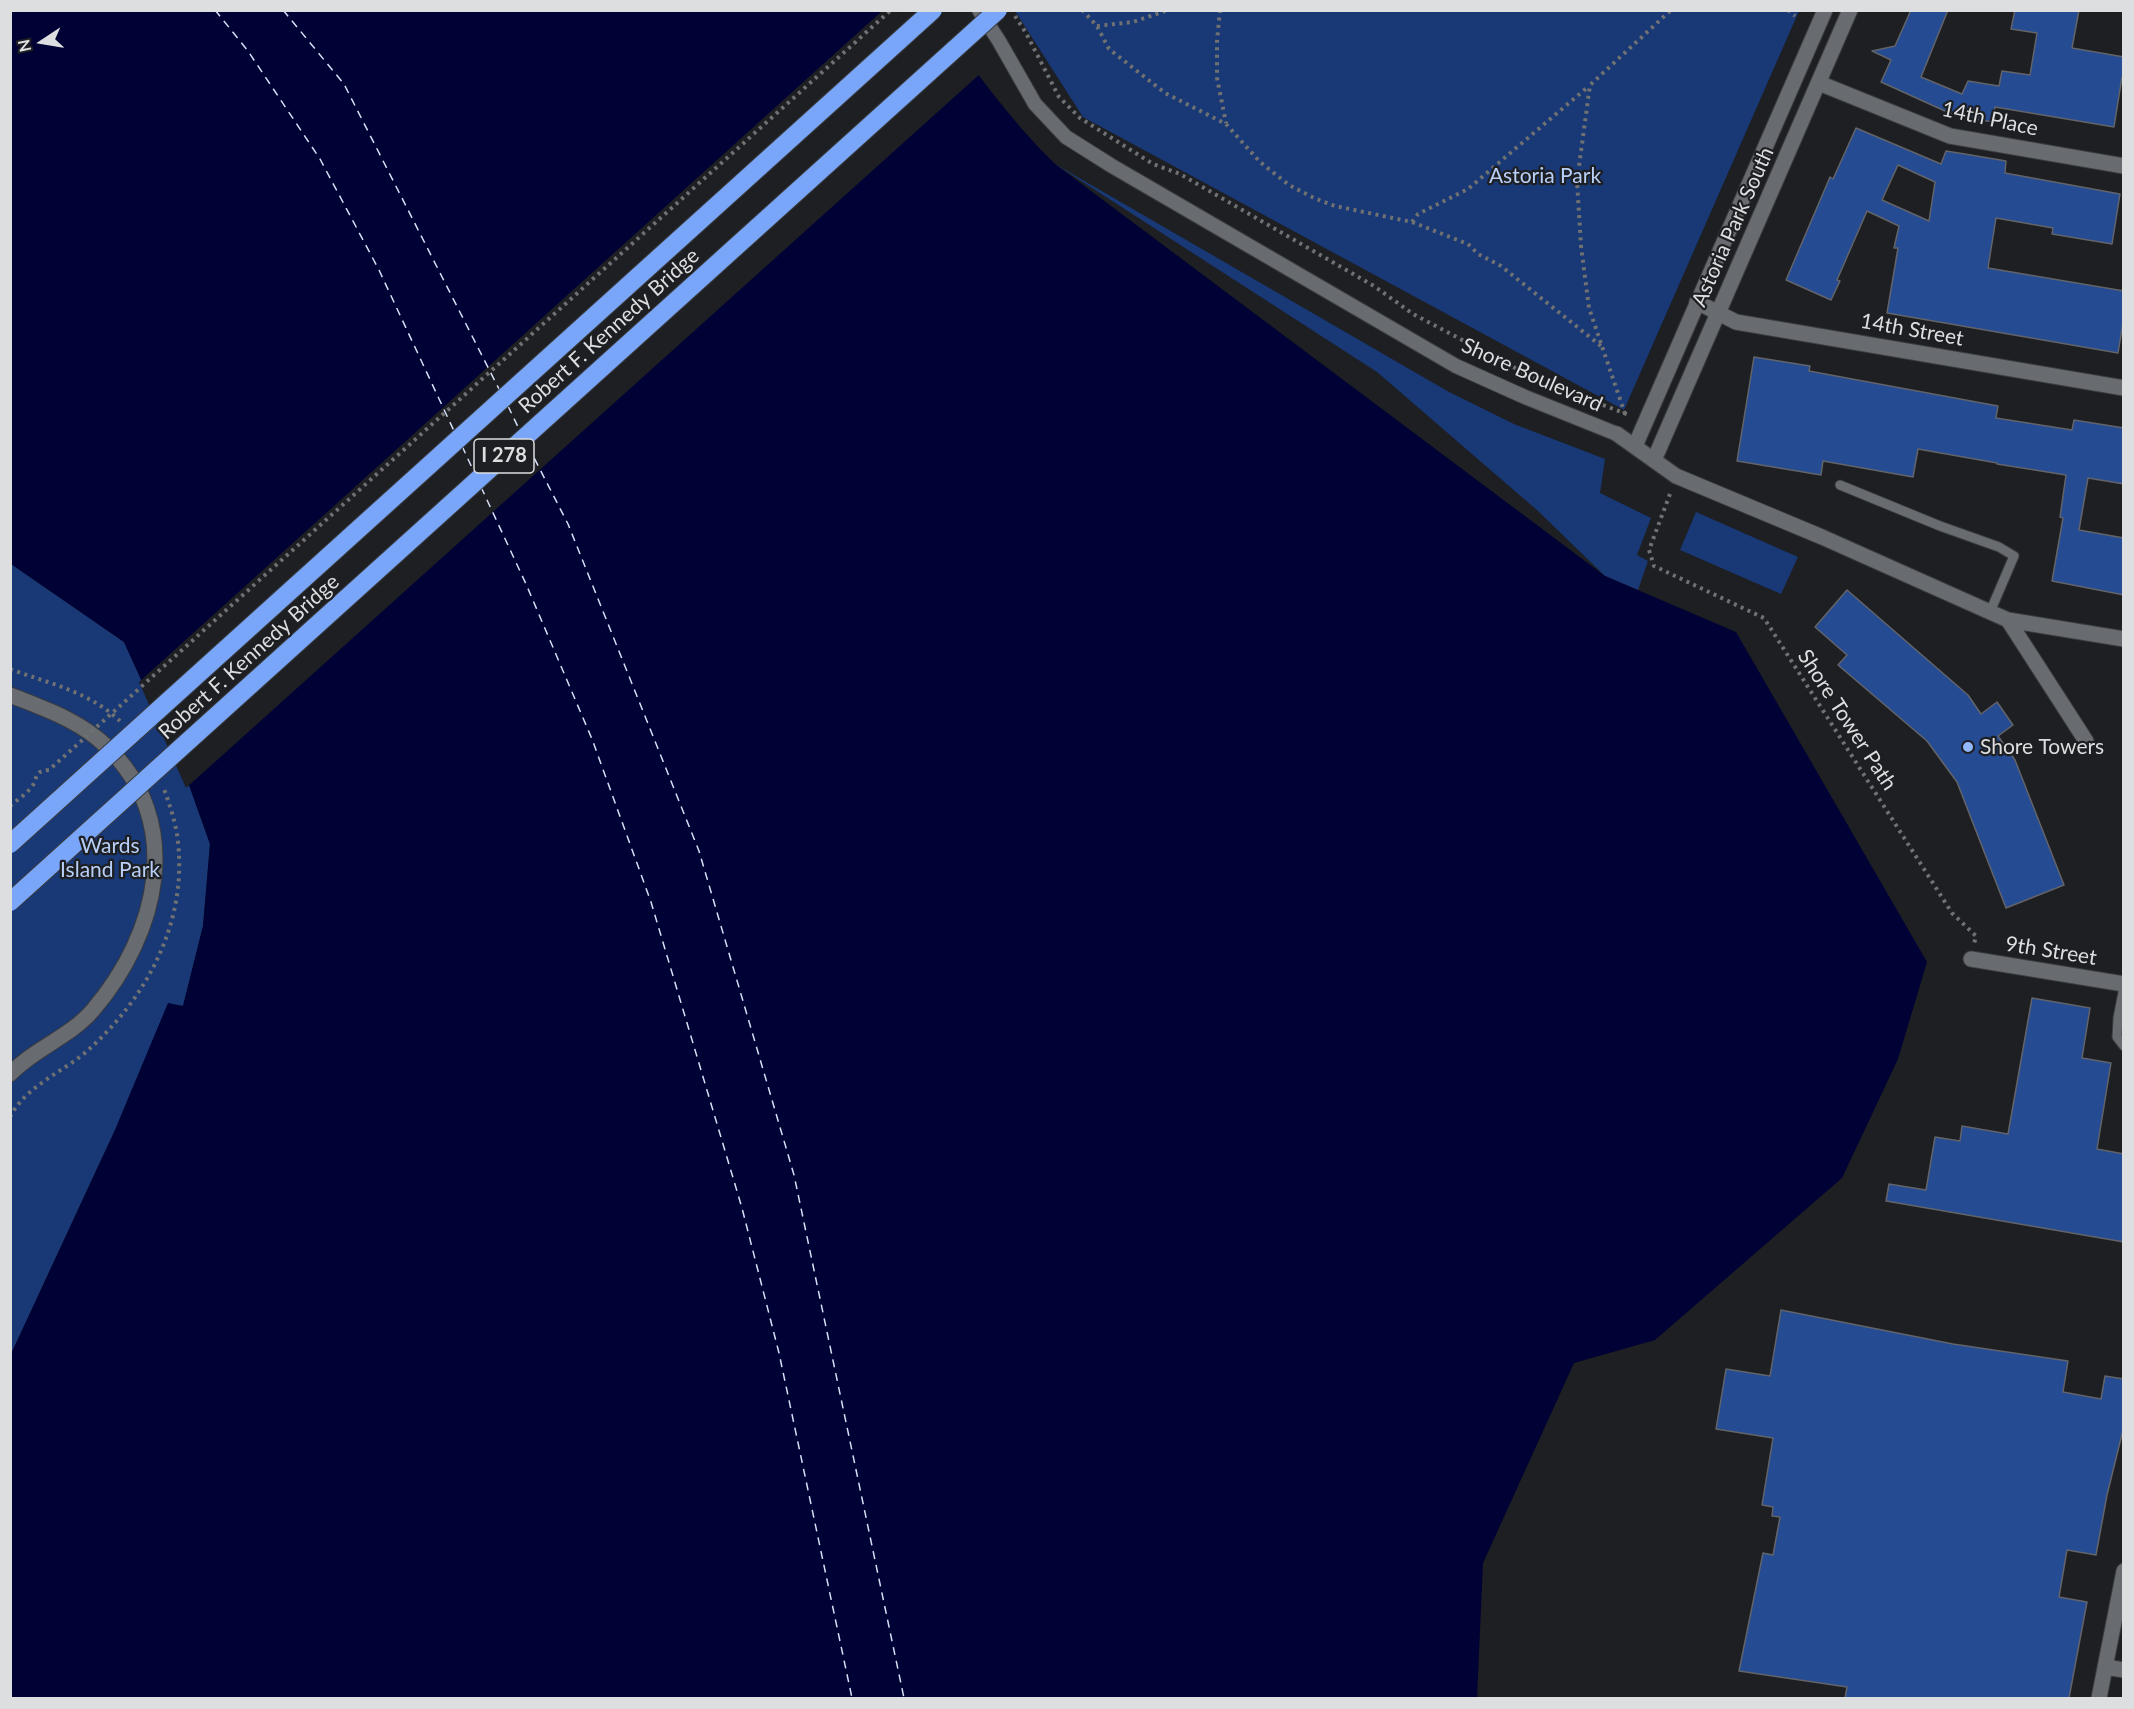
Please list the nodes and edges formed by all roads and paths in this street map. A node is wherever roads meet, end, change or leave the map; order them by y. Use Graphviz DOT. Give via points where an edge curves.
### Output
graph roads {
  1 [pos="891,10"];
  2 [pos="933,10"];
  3 [pos="979,10"];
  4 [pos="998,10"];
  5 [pos="1011,10"];
  6 [pos="1082,10"];
  7 [pos="1168,10"];
  8 [pos="1220,10"];
  9 [pos="1671,10"];
  10 [pos="1788,10"];
  11 [pos="1825,10"];
  12 [pos="1850,10"];
  13 [pos="1795,16"];
  14 [pos="1097,26"];
  15 [pos="1819,83"];
  16 [pos="1590,85"];
  17 [pos="1226,124"];
  18 [pos="2124,166"];
  19 [pos="1412,222"];
  20 [pos="1697,302"];
  21 [pos="1719,313"];
  22 [pos="1601,346"];
  23 [pos="2124,388"];
  24 [pos="1617,434"];
  25 [pos="1635,446"];
  26 [pos="1654,460"];
  27 [pos="1839,485"];
  28 [pos="1670,494"];
  29 [pos="1990,612"];
  30 [pos="2008,620"];
  31 [pos="2124,639"];
  32 [pos="10,669"];
  33 [pos="10,695"];
  34 [pos="121,722"];
  35 [pos="2086,741"];
  36 [pos="162,785"];
  37 [pos="10,806"];
  38 [pos="10,844"];
  39 [pos="10,902"];
  40 [pos="1976,936"];
  41 [pos="1971,959"];
  42 [pos="2124,985"];
  43 [pos="2124,1046"];
  44 [pos="10,1074"];
  45 [pos="10,1117"];
  46 [pos="2124,1571"];
  47 [pos="2105,1667"];
  48 [pos="2124,1670"];
  49 [pos="2099,1698"];
  1 -- 37 [label="path, bridge" via="93,731 49,770 41,771 33,785"];
  2 -- 38 [label="highway, Robert F. Kennedy Bridge / I 278, bridge"];
  3 -- 24 [label="street, Shore Boulevard" via="1035,104 1066,136 1456,366"];
  4 -- 39 [label="highway, Robert F. Kennedy Bridge / I 278, bridge"];
  5 -- 22 [label="path" via="1059,97 1080,118 1153,164 1180,174 1374,286 1413,314 1538,380 1624,412"];
  6 -- 14 [label="path"];
  7 -- 14 [label="path" via="1133,22"];
  8 -- 17 [label="path" via="1217,78"];
  9 -- 16 [label="path"];
  10 -- 13 [label="path"];
  11 -- 20 [label="street, Astoria Park South"];
  12 -- 15 [label="street, Astoria Park South"];
  14 -- 17 [label="path" via="1109,49 1165,93"];
  15 -- 18 [label="street, 14th Place" via="1950,136"];
  15 -- 21 [label="street, Astoria Park South"];
  16 -- 19 [label="path" via="1468,189 1418,214"];
  16 -- 22 [label="path" via="1577,181 1589,308"];
  17 -- 19 [label="path" via="1260,162 1289,186 1335,206"];
  19 -- 22 [label="path" via="1468,244"];
  20 -- 21 [label="street, 14th Street"];
  20 -- 25 [label="street, Astoria Park South"];
  21 -- 23 [label="street, 14th Street" via="1736,322"];
  21 -- 26 [label="street, Astoria Park South"];
  24 -- 25 [label="street, Shore Boulevard"];
  25 -- 26 [label="street, Shore Boulevard"];
  26 -- 29 [label="street, Shore Boulevard" via="1676,476"];
  27 -- 29 [label="lane" via="2014,556"];
  28 -- 40 [label="path, Shore Tower Path" via="1649,550 1654,566 1764,618 1952,913"];
  29 -- 30 [label="street, Shore Boulevard"];
  30 -- 31 [label="street, Shore Boulevard"];
  30 -- 35 [label="street"];
  32 -- 34 [label="path" via="91,699"];
  33 -- 44 [label="street" via="75,722 122,763 133,778 152,825 155,874 139,938 109,990 74,1029"];
  36 -- 45 [label="path" via="178,843 178,889 155,966 116,1024 84,1053 29,1092"];
  41 -- 42 [label="street, 9th Street"];
  42 -- 43 [label="lane" via="2117,1037"];
  46 -- 47 [label="street"];
  47 -- 48 [label="street"];
  47 -- 49 [label="street"];
}
